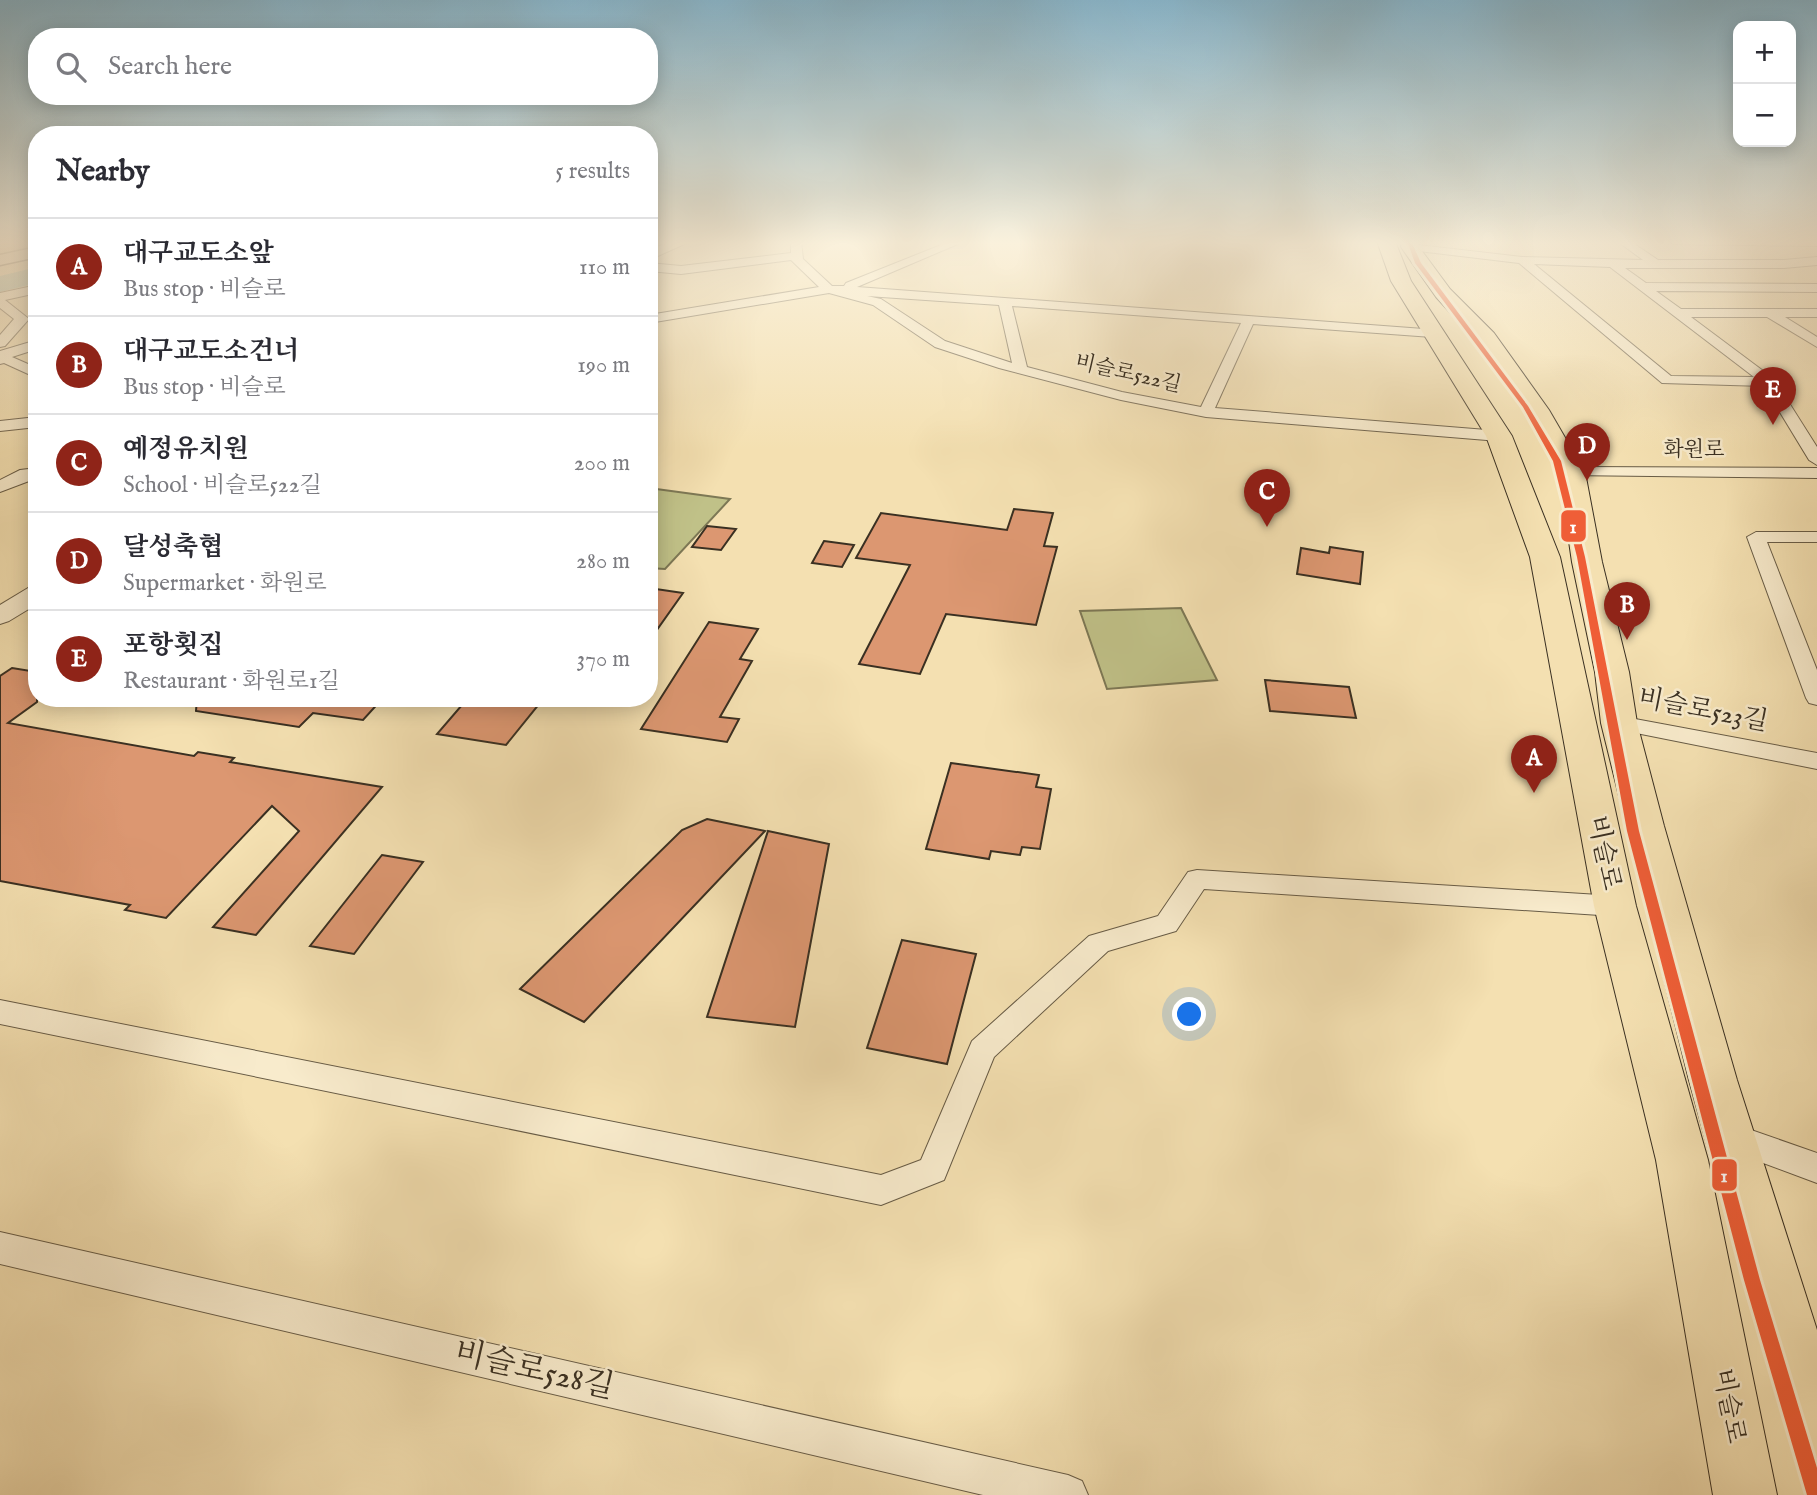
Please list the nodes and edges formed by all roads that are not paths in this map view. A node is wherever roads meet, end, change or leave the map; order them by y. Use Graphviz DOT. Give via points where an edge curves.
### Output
graph roads {
  1 [pos="12,311"];
  2 [pos="699,311"];
  3 [pos="890,311"];
  4 [pos="1007,311"];
  5 [pos="1117,311"];
  6 [pos="1419,311"];
  7 [pos="1460,311"];
  8 [pos="1583,311"];
  9 [pos="1675,311"];
  10 [pos="1678,313"];
  11 [pos="1770,313"];
  12 [pos="1817,313"];
  13 [pos="658,318"];
  14 [pos="1248,321"];
  15 [pos="1432,333"];
  16 [pos="0,343"];
  17 [pos="1817,343"];
  18 [pos="28,347"];
  19 [pos="0,358"];
  20 [pos="1020,369"];
  21 [pos="28,370"];
  22 [pos="1769,382"];
  23 [pos="1206,412"];
  24 [pos="1795,421"];
  25 [pos="1817,421"];
  26 [pos="28,423"];
  27 [pos="0,426"];
  28 [pos="1499,436"];
  29 [pos="1817,460"];
  30 [pos="1572,472"];
  31 [pos="1817,473"];
  32 [pos="28,476"];
  33 [pos="0,487"];
  34 [pos="1817,537"];
  35 [pos="28,599"];
  36 [pos="0,616"];
  37 [pos="1817,698"];
  38 [pos="1619,723"];
  39 [pos="1581,738"];
  40 [pos="1817,761"];
  41 [pos="1638,802"];
  42 [pos="1618,916"];
  43 [pos="0,1012"];
  44 [pos="1696,1016"];
  45 [pos="1730,1136"];
  46 [pos="1817,1168"];
  47 [pos="0,1248"];
  48 [pos="1817,1427"];
  49 [pos="1068,1495"];
  50 [pos="1745,1495"];
  1 -- 16 [label="street" via="22,319"];
  2 -- 13 [label="street"];
  3 -- 20 [label="street, 비슬로522길" via="940,344"];
  4 -- 20 [label="street"];
  5 -- 14 [label="street"];
  6 -- 15 [label="main road, 비슬로"];
  7 -- 30 [label="main road, 비슬로" via="1486,338 1538,410"];
  8 -- 22 [label="street" via="1667,380"];
  9 -- 10 [label="street"];
  10 -- 11 [label="street"];
  10 -- 22 [label="street"];
  11 -- 12 [label="street"];
  11 -- 17 [label="street"];
  14 -- 15 [label="street"];
  14 -- 23 [label="street, 비슬로522길"];
  15 -- 28 [label="main road, 비슬로"];
  18 -- 19 [label="street"];
  19 -- 21 [label="street"];
  20 -- 23 [label="street, 비슬로522길" via="1121,396"];
  22 -- 24 [label="street"];
  23 -- 28 [label="street, 비슬로522길"];
  24 -- 25 [label="street"];
  24 -- 29 [label="street"];
  26 -- 27 [label="street"];
  28 -- 39 [label="main road, 비슬로" via="1545,557"];
  30 -- 31 [label="street, 화원로"];
  30 -- 38 [label="main road, 비슬로"];
  32 -- 33 [label="street"];
  34 -- 37 [label="street" via="1756,537"];
  35 -- 36 [label="street"];
  38 -- 40 [label="street, 비슬로523길"];
  38 -- 41 [label="main road, 비슬로"];
  39 -- 41 [label="main road" via="1600,760 1609,793"];
  39 -- 42 [label="main road, 비슬로"];
  41 -- 44 [label="main road, 비슬로"];
  42 -- 43 [label="street" via="1197,879 1167,924 1099,943 982,1050 933,1170 881,1190"];
  42 -- 44 [label="main road" via="1654,937 1669,988"];
  42 -- 50 [label="main road, 비슬로" via="1682,1160"];
  44 -- 45 [label="main road, 비슬로"];
  45 -- 46 [label="street"];
  45 -- 48 [label="main road, 비슬로"];
  47 -- 49 [label="street, 비슬로528길"];
}
